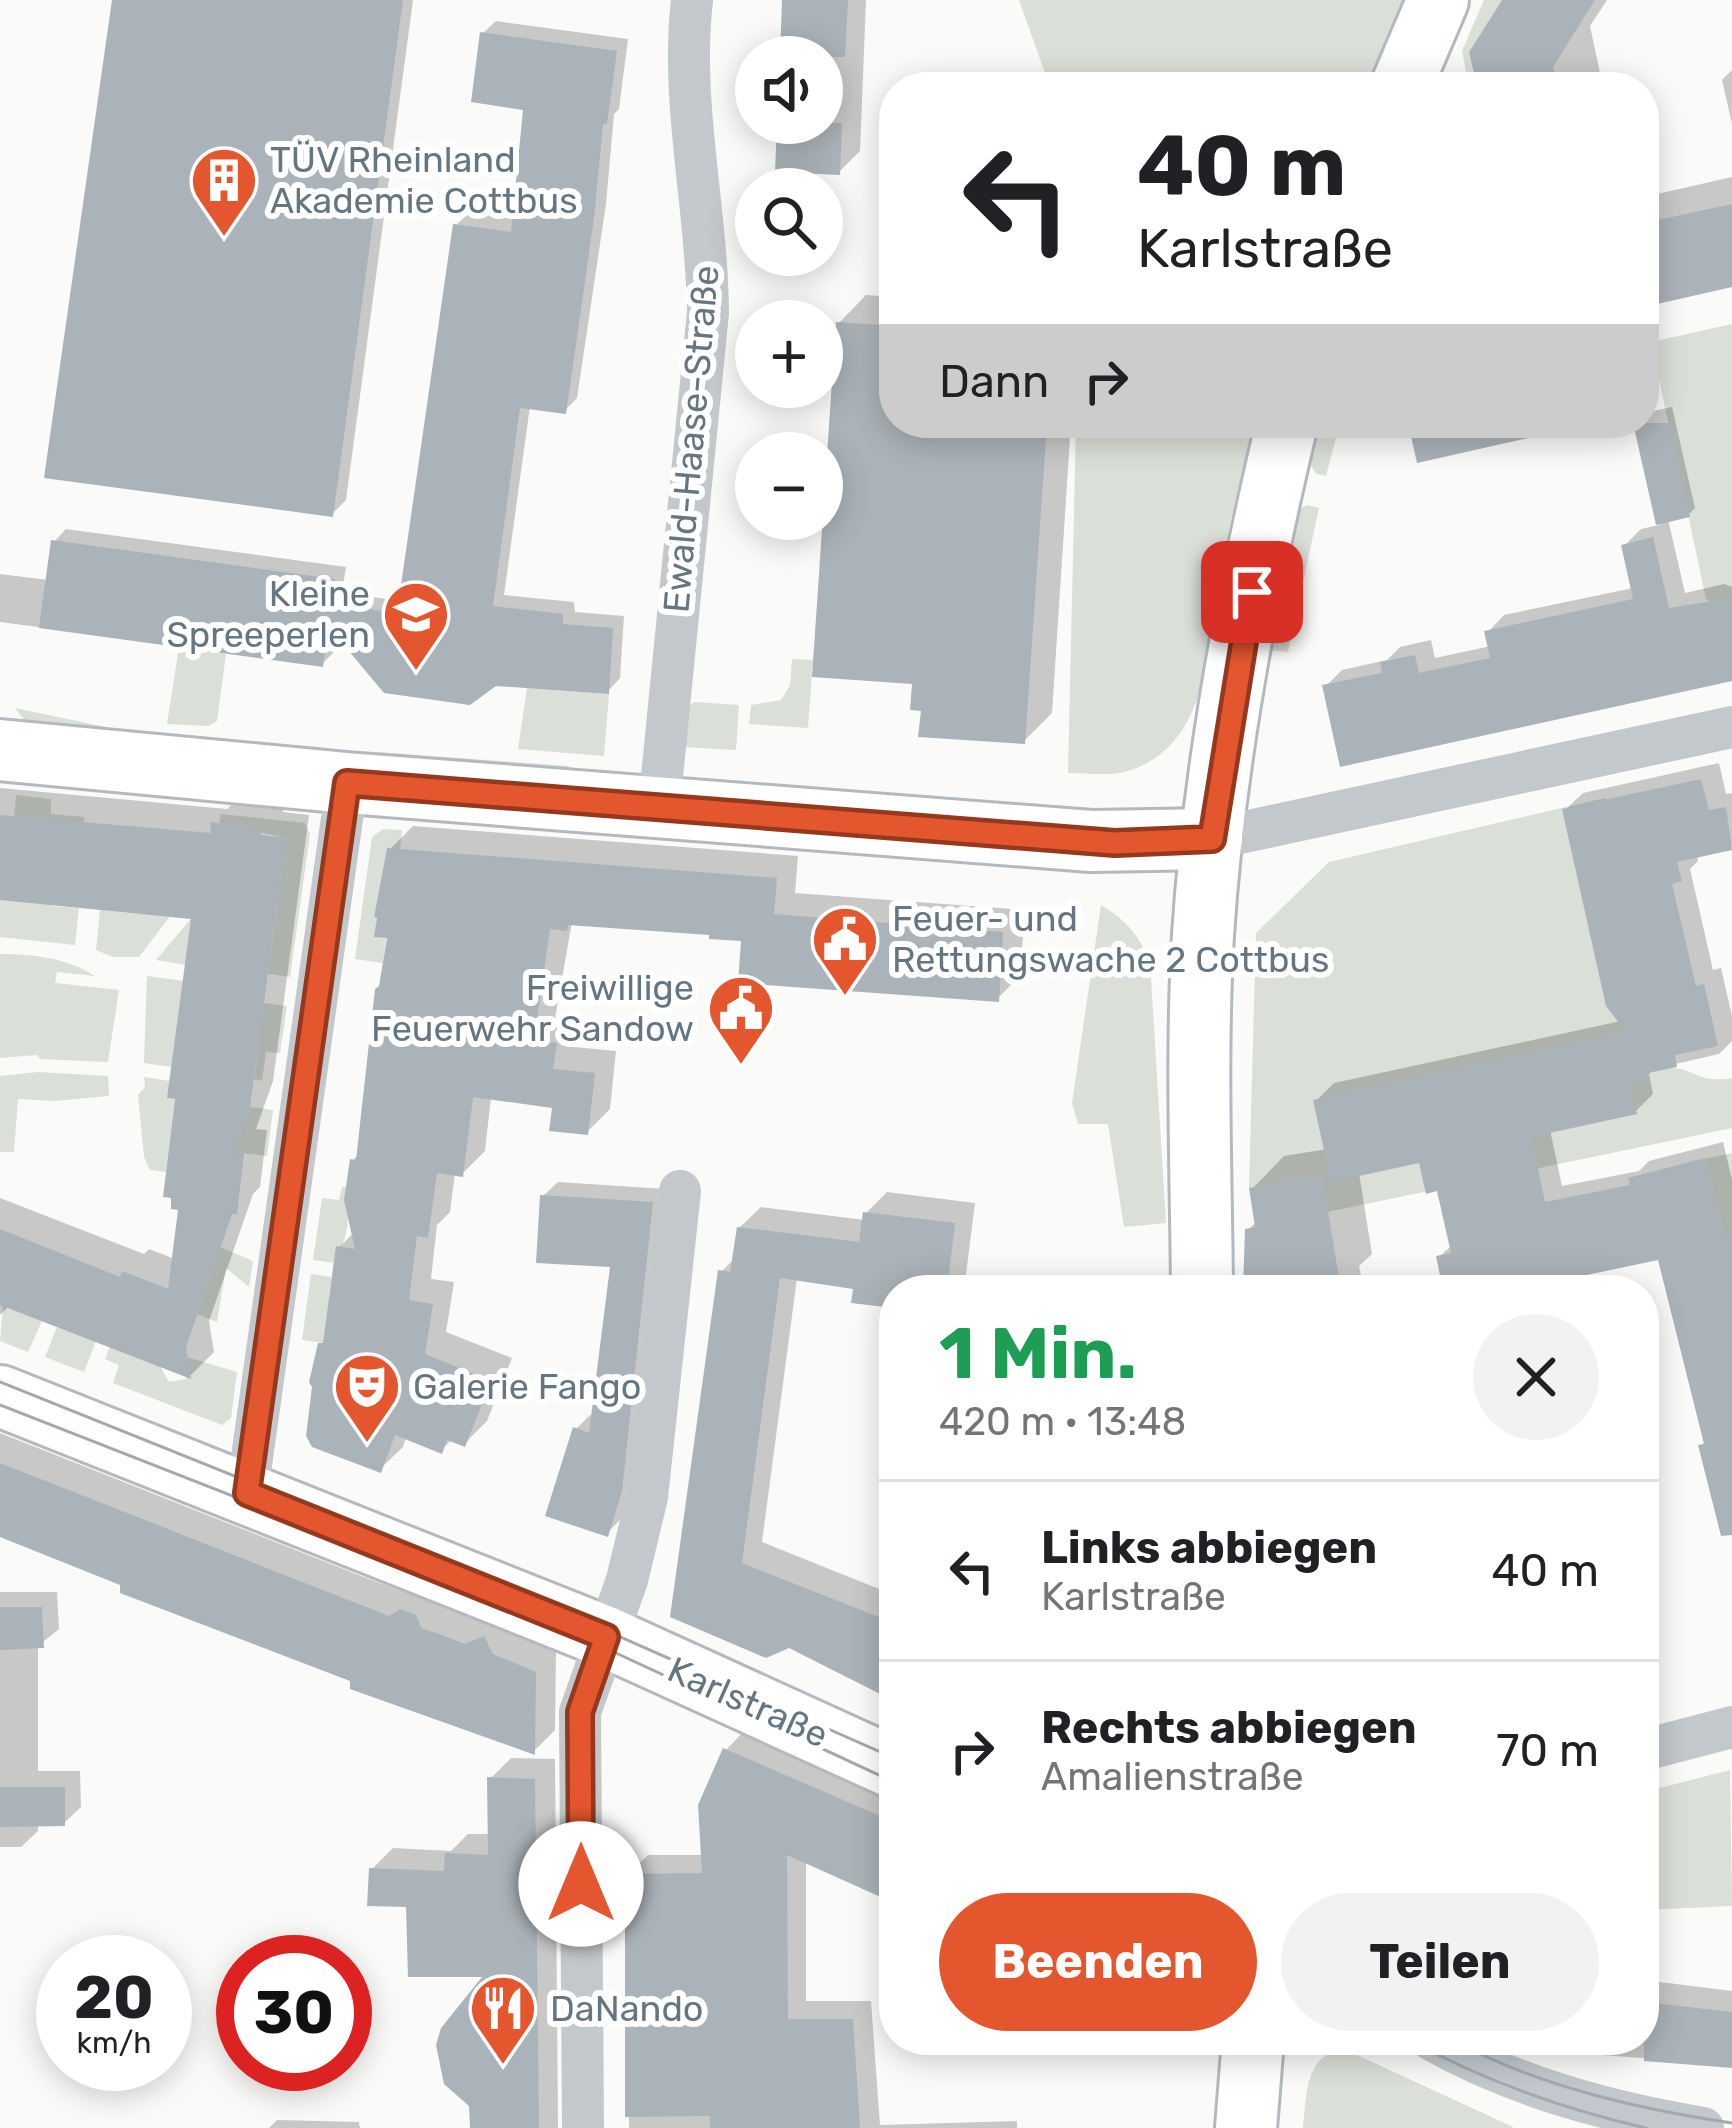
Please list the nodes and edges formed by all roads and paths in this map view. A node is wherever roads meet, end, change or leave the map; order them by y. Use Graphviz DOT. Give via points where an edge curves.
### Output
graph roads {
  1 [pos="692,0"];
  2 [pos="1438,0"];
  3 [pos="1408,72"];
  4 [pos="1284,438"];
  5 [pos="1732,727"];
  6 [pos="0,750"];
  7 [pos="347,783"];
  8 [pos="659,807"];
  9 [pos="1212,839"];
  10 [pos="680,1191"];
  11 [pos="1202,1275"];
  12 [pos="0,1396"];
  13 [pos="247,1493"];
  14 [pos="606,1637"];
  15 [pos="1732,1726"];
  16 [pos="1659,1746"];
  17 [pos="879,1761"];
  18 [pos="1252,2055"];
  19 [pos="1465,2055"];
  20 [pos="583,2128"];
  21 [pos="1246,2128"];
  22 [pos="1703,2128"];
  1 -- 8 [label="street, Ewald-Haase-Straße" via="686,54 708,312"];
  2 -- 3 [label="street"];
  4 -- 9 [label="street"];
  5 -- 9 [label="street"];
  6 -- 7 [label="street"];
  7 -- 8 [label="street"];
  7 -- 13 [label="street"];
  8 -- 9 [label="street" via="1115,843"];
  9 -- 11 [label="street" via="1202,974"];
  10 -- 14 [label="street" via="647,1497"];
  12 -- 13 [label="street, Karlstraße"];
  13 -- 14 [label="street, Karlstraße"];
  14 -- 17 [label="street, Karlstraße"];
  14 -- 20 [label="street" via="580,1712"];
  15 -- 16 [label="street"];
  18 -- 21 [label="street"];
  19 -- 22 [label="street" via="1583,2102"];
}
